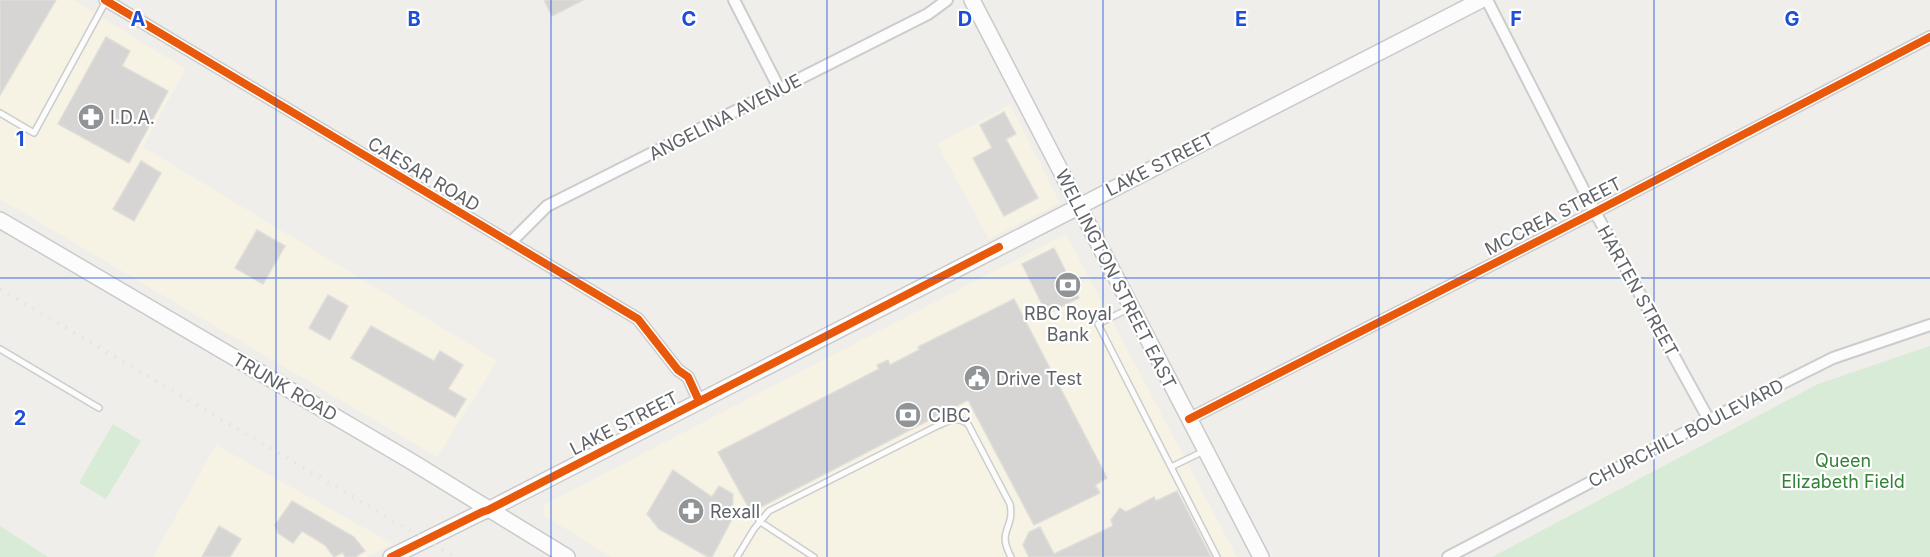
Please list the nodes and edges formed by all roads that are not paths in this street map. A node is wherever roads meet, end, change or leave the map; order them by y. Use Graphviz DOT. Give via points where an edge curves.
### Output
graph roads {
  1 [pos="106,0"];
  2 [pos="734,0"];
  3 [pos="947,0"];
  4 [pos="972,0"];
  5 [pos="1481,0"];
  6 [pos="1487,0"];
  7 [pos="1930,37"];
  8 [pos="780,90"];
  9 [pos="0,113"];
  10 [pos="1079,206"];
  11 [pos="1595,212"];
  12 [pos="0,220"];
  13 [pos="510,243"];
  14 [pos="1131,307"];
  15 [pos="1930,326"];
  16 [pos="0,349"];
  17 [pos="699,401"];
  18 [pos="99,408"];
  19 [pos="1189,419"];
  20 [pos="1709,420"];
  21 [pos="1206,450"];
  22 [pos="1171,467"];
  23 [pos="488,510"];
  24 [pos="759,521"];
  25 [pos="391,557"];
  26 [pos="567,557"];
  27 [pos="737,557"];
  28 [pos="814,557"];
  29 [pos="1011,557"];
  30 [pos="1217,557"];
  31 [pos="1261,557"];
  32 [pos="1448,557"];
  1 -- 9 [label="lane" via="34,133"];
  1 -- 13 [label="street, CAESAR ROAD"];
  2 -- 8 [label="street"];
  3 -- 8 [label="street, ANGELINA AVENUE" via="928,14"];
  4 -- 10 [label="main road, WELLINGTON STREET EAST"];
  5 -- 10 [label="main road, LAKE STREET"];
  6 -- 11 [label="street, HARTEN STREET"];
  7 -- 11 [label="street, MCCREA STREET"];
  8 -- 13 [label="street, ANGELINA AVENUE" via="547,206"];
  10 -- 14 [label="main road, WELLINGTON STREET EAST"];
  10 -- 17 [label="main road, LAKE STREET"];
  11 -- 19 [label="street, MCCREA STREET"];
  11 -- 20 [label="street, HARTEN STREET"];
  12 -- 23 [label="main road, TRUNK ROAD"];
  13 -- 17 [label="street, CAESAR ROAD" via="638,319 678,370 688,377"];
  14 -- 19 [label="main road, WELLINGTON STREET EAST"];
  14 -- 22 [label="lane" via="1098,324"];
  15 -- 20 [label="street, CHURCHILL BOULEVARD" via="1833,358"];
  16 -- 18 [label="lane"];
  17 -- 23 [label="main road, LAKE STREET"];
  19 -- 21 [label="main road, WELLINGTON STREET EAST"];
  20 -- 32 [label="street, CHURCHILL BOULEVARD"];
  21 -- 22 [label="lane"];
  21 -- 31 [label="main road, WELLINGTON STREET EAST"];
  22 -- 30 [label="lane"];
  23 -- 25 [label="main road, LAKE STREET"];
  23 -- 26 [label="main road, TRUNK ROAD"];
  24 -- 27 [label="lane"];
  24 -- 28 [label="lane"];
  24 -- 29 [label="lane" via="769,511 937,426 963,420 1011,504 1004,541"];
}
